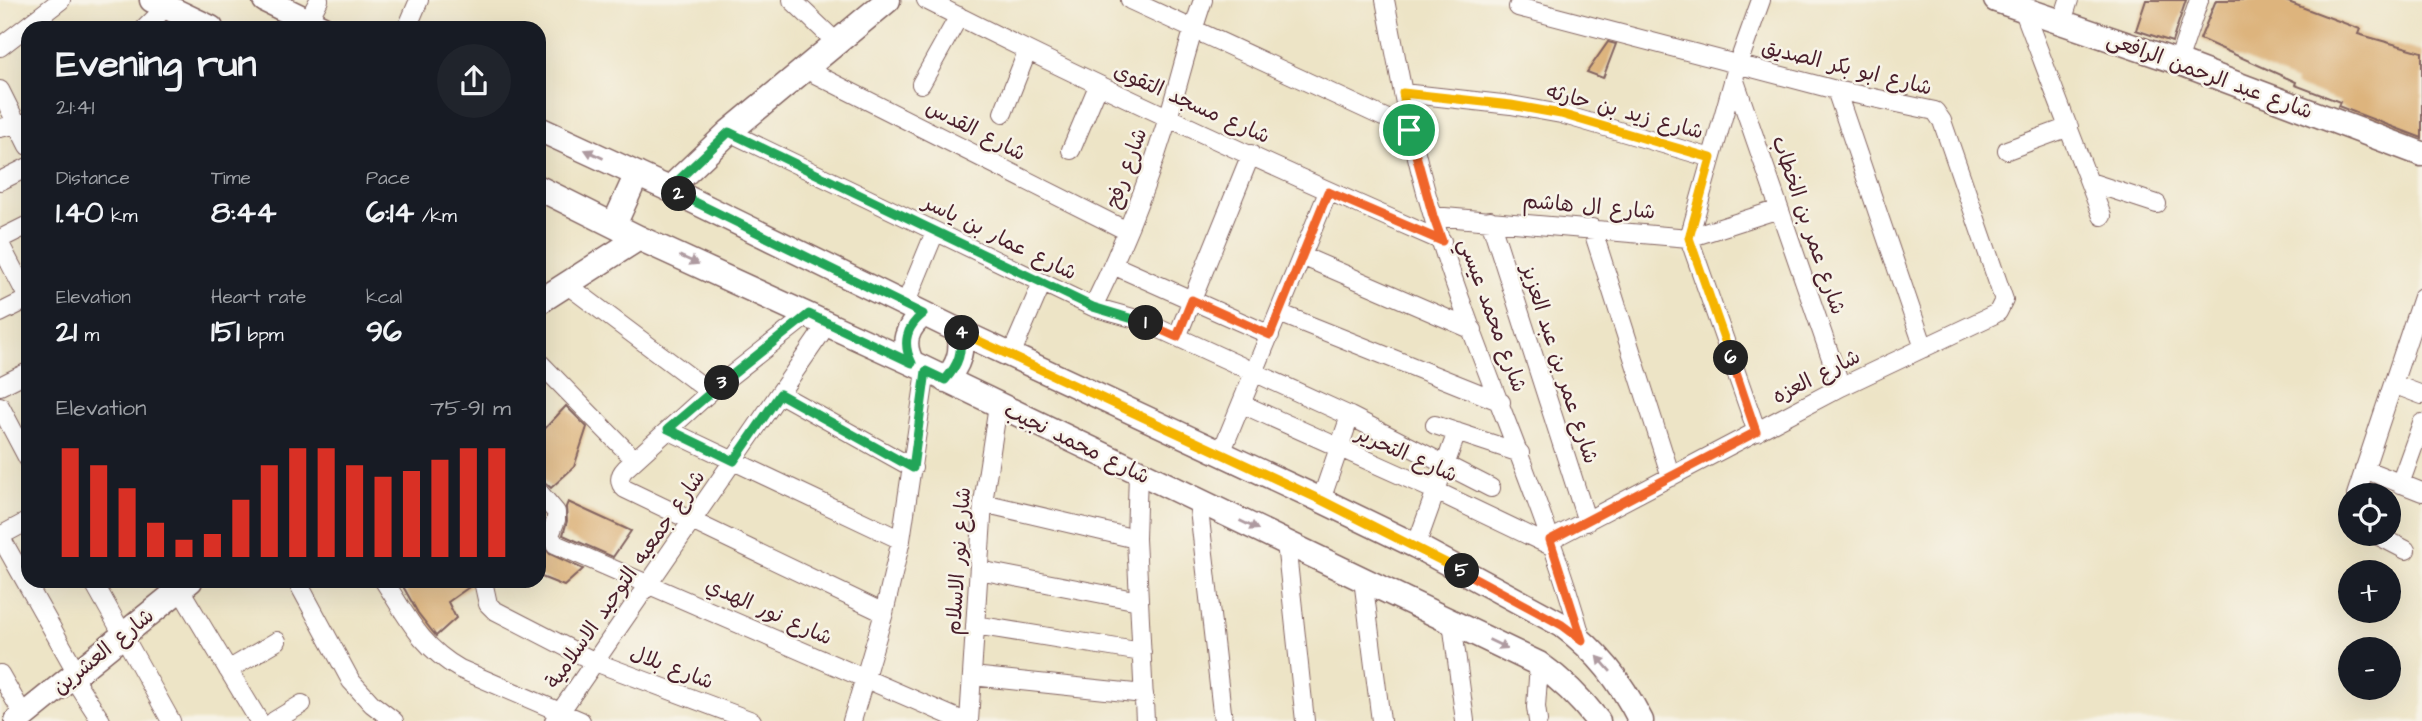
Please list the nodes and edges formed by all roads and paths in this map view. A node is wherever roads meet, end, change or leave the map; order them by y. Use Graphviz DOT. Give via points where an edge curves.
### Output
graph roads {
  1 [pos="61,0"];
  2 [pos="265,0"];
  3 [pos="419,0"];
  4 [pos="792,0"];
  5 [pos="888,0"];
  6 [pos="926,0"];
  7 [pos="1130,0"];
  8 [pos="1203,0"];
  9 [pos="1385,0"];
  10 [pos="1761,0"];
  11 [pos="1996,0"];
  12 [pos="2199,0"];
  13 [pos="159,3"];
  14 [pos="1518,7"];
  15 [pos="2023,9"];
  16 [pos="2066,11"];
  17 [pos="317,16"];
  18 [pos="959,16"];
  19 [pos="34,21"];
  20 [pos="149,21"];
  21 [pos="196,21"];
  22 [pos="410,21"];
  23 [pos="1192,30"];
  24 [pos="21,31"];
  25 [pos="837,43"];
  26 [pos="0,47"];
  27 [pos="1027,52"];
  28 [pos="2178,62"];
  29 [pos="805,69"];
  30 [pos="1736,71"];
  31 [pos="921,84"];
  32 [pos="1098,86"];
  33 [pos="0,90"];
  34 [pos="1836,90"];
  35 [pos="1403,93"];
  36 [pos="1003,113"];
  37 [pos="1168,119"];
  38 [pos="15,124"];
  39 [pos="2069,127"];
  40 [pos="1409,130"];
  41 [pos="546,132"];
  42 [pos="729,132"];
  43 [pos="1071,150"];
  44 [pos="2007,150"];
  45 [pos="1251,154"];
  46 [pos="2422,154"];
  47 [pos="1711,158"];
  48 [pos="21,170"];
  49 [pos="636,174"];
  50 [pos="0,181"];
  51 [pos="2090,181"];
  52 [pos="669,189"];
  53 [pos="546,191"];
  54 [pos="1328,192"];
  55 [pos="2157,204"];
  56 [pos="1779,209"];
  57 [pos="1433,216"];
  58 [pos="2102,216"];
  59 [pos="1490,220"];
  60 [pos="614,225"];
  61 [pos="1592,228"];
  62 [pos="21,229"];
  63 [pos="1127,231"];
  64 [pos="935,232"];
  65 [pos="639,238"];
  66 [pos="1689,238"];
  67 [pos="1442,241"];
  68 [pos="0,242"];
  69 [pos="1302,256"];
  70 [pos="1113,265"];
  71 [pos="1042,282"];
  72 [pos="21,284"];
  73 [pos="565,284"];
  74 [pos="546,297"];
  75 [pos="2422,297"];
  76 [pos="1192,300"];
  77 [pos="21,302"];
  78 [pos="1093,307"];
  79 [pos="914,310"];
  80 [pos="0,313"];
  81 [pos="1279,313"];
  82 [pos="1993,315"];
  83 [pos="2419,318"];
  84 [pos="818,319"];
  85 [pos="1473,330"];
  86 [pos="959,331"];
  87 [pos="1270,335"];
  88 [pos="1177,337"];
  89 [pos="1924,348"];
  90 [pos="1011,355"];
  91 [pos="546,369"];
  92 [pos="928,371"];
  93 [pos="1254,373"];
  94 [pos="21,376"];
  95 [pos="2393,384"];
  96 [pos="0,386"];
  97 [pos="1841,387"];
  98 [pos="710,392"];
  99 [pos="780,394"];
  100 [pos="2422,395"];
  101 [pos="1501,402"];
  102 [pos="1242,404"];
  103 [pos="998,405"];
  104 [pos="0,406"];
  105 [pos="1350,416"];
  106 [pos="2422,423"];
  107 [pos="1436,425"];
  108 [pos="668,429"];
  109 [pos="1457,432"];
  110 [pos="1756,432"];
  111 [pos="21,435"];
  112 [pos="1339,448"];
  113 [pos="1221,453"];
  114 [pos="1520,453"];
  115 [pos="635,460"];
  116 [pos="734,461"];
  117 [pos="1445,466"];
  118 [pos="913,468"];
  119 [pos="2364,470"];
  120 [pos="1138,472"];
  121 [pos="1671,477"];
  122 [pos="2360,483"];
  123 [pos="2397,483"];
  124 [pos="2400,483"];
  125 [pos="2401,484"];
  126 [pos="1491,488"];
  127 [pos="1436,491"];
  128 [pos="2422,492"];
  129 [pos="546,500"];
  130 [pos="1321,500"];
  131 [pos="1198,501"];
  132 [pos="983,503"];
  133 [pos="692,522"];
  134 [pos="1587,522"];
  135 [pos="21,525"];
  136 [pos="0,536"];
  137 [pos="1136,539"];
  138 [pos="901,540"];
  139 [pos="1286,543"];
  140 [pos="1552,544"];
  141 [pos="1416,546"];
  142 [pos="2398,546"];
  143 [pos="2406,550"];
  144 [pos="979,570"];
  145 [pos="21,575"];
  146 [pos="1363,579"];
  147 [pos="650,583"];
  148 [pos="28,588"];
  149 [pos="97,588"];
  150 [pos="177,588"];
  151 [pos="184,588"];
  152 [pos="301,588"];
  153 [pos="389,588"];
  154 [pos="485,588"];
  155 [pos="1139,601"];
  156 [pos="884,613"];
  157 [pos="1452,622"];
  158 [pos="975,625"];
  159 [pos="122,636"];
  160 [pos="1582,640"];
  161 [pos="277,641"];
  162 [pos="1142,652"];
  163 [pos="595,662"];
  164 [pos="1539,664"];
  165 [pos="228,670"];
  166 [pos="0,674"];
  167 [pos="74,675"];
  168 [pos="972,677"];
  169 [pos="866,678"];
  170 [pos="1144,694"];
  171 [pos="302,704"];
  172 [pos="557,717"];
  173 [pos="19,720"];
  174 [pos="101,721"];
  175 [pos="171,721"];
  176 [pos="260,721"];
  177 [pos="274,721"];
  178 [pos="394,721"];
  179 [pos="581,721"];
  180 [pos="752,721"];
  181 [pos="852,721"];
  182 [pos="963,721"];
  183 [pos="970,721"];
  184 [pos="1145,721"];
  185 [pos="1223,721"];
  186 [pos="1305,721"];
  187 [pos="1381,721"];
  188 [pos="1465,721"];
  189 [pos="1538,721"];
  190 [pos="1598,721"];
  191 [pos="1641,721"];
  1 -- 19 [label="street"];
  2 -- 17 [label="main road"];
  3 -- 22 [label="street"];
  4 -- 25 [label="street"];
  5 -- 25 [label="main road"];
  6 -- 18 [label="street, شارع مسجد التقوى"];
  7 -- 23 [label="street"];
  8 -- 23 [label="street, شارع رفح"];
  9 -- 35 [label="street, شارع محمد عيسي"];
  10 -- 30 [label="street"];
  11 -- 15 [label="main road, شارع عبد الرحمن الرافعى"];
  12 -- 28 [label="street"];
  13 -- 20 [label="street"];
  13 -- 21 [label="main road"];
  14 -- 30 [label="street, شارع ابو بكر الصديق"];
  15 -- 16 [label="main road, شارع عبد الرحمن الرافعى"];
  15 -- 39 [label="street"];
  16 -- 28 [label="main road, شارع عبد الرحمن الرافعى"];
  18 -- 27 [label="street, شارع مسجد التقوى"];
  18 -- 31 [label="street"];
  23 -- 37 [label="street, شارع رفح"];
  23 -- 40 [label="street"];
  24 -- 26 [label="street"];
  25 -- 29 [label="main road"];
  27 -- 32 [label="street, شارع مسجد التقوى"];
  27 -- 36 [label="street"];
  28 -- 46 [label="main road, شارع عبد الرحمن الرافعى"];
  29 -- 42 [label="main road"];
  29 -- 63 [label="street, شارع القدس"];
  30 -- 34 [label="street, شارع ابو بكر الصديق"];
  30 -- 47 [label="street"];
  30 -- 56 [label="street, شارع عمر بن الخطاب"];
  32 -- 37 [label="street, شارع مسجد التقوى"];
  32 -- 43 [label="street"];
  33 -- 38 [label="street"];
  34 -- 82 [label="street, شارع ابو بكر الصديق" via="1935,111 1940,116 2003,293 2002,306"];
  34 -- 89 [label="street"];
  35 -- 40 [label="street, شارع محمد عيسي"];
  35 -- 47 [label="street, شارع زيد بن حارثه" via="1561,114"];
  37 -- 45 [label="street, شارع مسجد التقوى"];
  37 -- 63 [label="street, شارع رفح"];
  39 -- 44 [label="street"];
  39 -- 51 [label="street"];
  40 -- 57 [label="street, شارع محمد عيسي"];
  49 -- 41 [label="main road, one-way"];
  42 -- 52 [label="main road"];
  42 -- 64 [label="street, شارع عمار بن ياسر"];
  45 -- 54 [label="street, شارع مسجد التقوى"];
  45 -- 76 [label="street"];
  47 -- 66 [label="street"];
  48 -- 50 [label="street"];
  49 -- 52 [label="main road"];
  49 -- 60 [label="main road"];
  51 -- 55 [label="street"];
  51 -- 58 [label="street"];
  52 -- 79 [label="main road"];
  53 -- 60 [label="main road, شارع محمد نجيب"];
  54 -- 67 [label="street, شارع مسجد التقوى"];
  54 -- 69 [label="street"];
  56 -- 66 [label="street, شارع ال هاشم"];
  56 -- 97 [label="street, شارع عمر بن الخطاب"];
  57 -- 59 [label="street, شارع ال هاشم"];
  57 -- 67 [label="street, شارع محمد عيسي"];
  59 -- 61 [label="street, شارع ال هاشم"];
  59 -- 134 [label="street, شارع عمر بن عبد العزيز"];
  60 -- 65 [label="main road, شارع محمد نجيب"];
  61 -- 66 [label="street, شارع ال هاشم"];
  61 -- 121 [label="street"];
  62 -- 68 [label="street"];
  63 -- 70 [label="street, شارع رفح"];
  64 -- 71 [label="street, شارع عمار بن ياسر"];
  64 -- 79 [label="street"];
  65 -- 73 [label="main road"];
  65 -- 84 [label="main road, شارع محمد نجيب, one-way"];
  66 -- 110 [label="street"];
  67 -- 85 [label="street, شارع محمد عيسي"];
  68 -- 72 [label="street"];
  69 -- 81 [label="street"];
  69 -- 85 [label="street"];
  70 -- 76 [label="street"];
  70 -- 78 [label="street, شارع رفح"];
  71 -- 78 [label="street, شارع عمار بن ياسر"];
  71 -- 90 [label="street"];
  73 -- 74 [label="main road"];
  73 -- 98 [label="street"];
  75 -- 83 [label="street"];
  76 -- 87 [label="street"];
  76 -- 88 [label="street"];
  77 -- 80 [label="street"];
  78 -- 88 [label="street, شارع عمار بن ياسر" via="1140,320"];
  79 -- 86 [label="main road"];
  79 -- 92 [label="main road" via="906,336 908,355"];
  81 -- 87 [label="street"];
  81 -- 101 [label="street"];
  82 -- 89 [label="street, شارع العزه"];
  83 -- 95 [label="street"];
  84 -- 92 [label="main road, شارع محمد نجيب"];
  84 -- 98 [label="street"];
  84 -- 99 [label="street, شارع جمعيه التوحيد الاسلامية"];
  85 -- 101 [label="street, شارع محمد عيسي"];
  86 -- 90 [label="main road"];
  86 -- 92 [label="main road" via="960,358 954,370"];
  87 -- 93 [label="street"];
  88 -- 93 [label="street, شارع عمار بن ياسر"];
  89 -- 97 [label="street, شارع العزه"];
  90 -- 113 [label="main road"];
  91 -- 115 [label="street"];
  92 -- 103 [label="main road, شارع محمد نجيب"];
  92 -- 118 [label="street"];
  93 -- 102 [label="street"];
  93 -- 105 [label="street, شارع عمار بن ياسر"];
  94 -- 96 [label="street"];
  95 -- 100 [label="street"];
  95 -- 119 [label="street"];
  97 -- 110 [label="street, شارع العزه"];
  98 -- 108 [label="street"];
  99 -- 116 [label="street, شارع جمعيه التوحيد الاسلامية"];
  99 -- 118 [label="street"];
  101 -- 114 [label="street, شارع محمد عيسي"];
  102 -- 112 [label="street, شارع التحرير"];
  102 -- 113 [label="street"];
  103 -- 120 [label="main road, شارع محمد نجيب"];
  103 -- 132 [label="street, شارع نور الاسلام"];
  104 -- 111 [label="street"];
  105 -- 112 [label="street"];
  105 -- 117 [label="street, شارع عمار بن ياسر"];
  106 -- 124 [label="street"];
  107 -- 109 [label="street"];
  108 -- 115 [label="street"];
  108 -- 116 [label="street"];
  109 -- 114 [label="street"];
  109 -- 117 [label="street"];
  110 -- 121 [label="street, شارع العزه"];
  112 -- 127 [label="street, شارع التحرير"];
  112 -- 130 [label="street"];
  113 -- 130 [label="main road"];
  114 -- 140 [label="street, شارع محمد عيسي"];
  115 -- 133 [label="street" via="620,475 622,487"];
  116 -- 133 [label="street, شارع جمعيه التوحيد الاسلامية"];
  116 -- 138 [label="street"];
  117 -- 126 [label="street, شارع عمار بن ياسر"];
  117 -- 127 [label="street"];
  118 -- 138 [label="street"];
  119 -- 122 [label="street"];
  119 -- 123 [label="street"];
  120 -- 131 [label="main road, شارع محمد نجيب"];
  120 -- 137 [label="street"];
  121 -- 134 [label="street, شارع العزه"];
  125 -- 128 [label="street"];
  127 -- 140 [label="street, شارع التحرير"];
  127 -- 141 [label="street"];
  129 -- 147 [label="street, شارع نور الهدي" via="556,512 550,535 555,544"];
  130 -- 141 [label="main road"];
  131 -- 139 [label="main road, شارع محمد نجيب, one-way"];
  131 -- 185 [label="street"];
  132 -- 137 [label="street"];
  132 -- 144 [label="street, شارع نور الاسلام"];
  133 -- 147 [label="street, شارع جمعيه التوحيد الاسلامية"];
  133 -- 156 [label="street"];
  134 -- 140 [label="street, شارع العزه"];
  135 -- 136 [label="street"];
  136 -- 145 [label="street"];
  137 -- 155 [label="street"];
  138 -- 156 [label="street"];
  139 -- 146 [label="main road, شارع محمد نجيب"];
  139 -- 186 [label="street"];
  140 -- 160 [label="street, شارع محمد عيسي"];
  141 -- 160 [label="main road"];
  142 -- 143 [label="street"];
  144 -- 155 [label="street"];
  144 -- 158 [label="street, شارع نور الاسلام"];
  146 -- 157 [label="main road, شارع محمد نجيب"];
  146 -- 187 [label="street"];
  147 -- 163 [label="street, شارع جمعيه التوحيد الاسلامية"];
  147 -- 169 [label="street, شارع نور الهدي"];
  148 -- 167 [label="street"];
  149 -- 159 [label="street"];
  150 -- 159 [label="main road, شارع العشرين"];
  151 -- 165 [label="street"];
  152 -- 178 [label="street" via="351,681"];
  153 -- 172 [label="street" via="425,644 441,658"];
  154 -- 163 [label="street, شارع بلال" via="494,610"];
  155 -- 162 [label="street"];
  156 -- 169 [label="street"];
  157 -- 164 [label="main road, شارع محمد نجيب, one-way"];
  157 -- 188 [label="street"];
  158 -- 162 [label="street"];
  158 -- 168 [label="street, شارع نور الاسلام"];
  159 -- 167 [label="main road, شارع العشرين"];
  159 -- 175 [label="street"];
  191 -- 160 [label="main road, one-way" via="1607,666"];
  161 -- 165 [label="street"];
  162 -- 170 [label="street"];
  163 -- 172 [label="street, شارع جمعيه التوحيد الاسلامية"];
  163 -- 180 [label="street, شارع بلال"];
  164 -- 189 [label="street"];
  164 -- 190 [label="main road, شارع محمد نجيب" via="1558,677"];
  165 -- 176 [label="street"];
  166 -- 173 [label="street"];
  167 -- 173 [label="main road, شارع العشرين"];
  167 -- 174 [label="street"];
  168 -- 170 [label="street"];
  168 -- 183 [label="street, شارع نور الاسلام"];
  169 -- 181 [label="street"];
  169 -- 182 [label="street, شارع نور الهدي"];
  170 -- 184 [label="street"];
  171 -- 177 [label="street"];
  172 -- 179 [label="street"];
}
